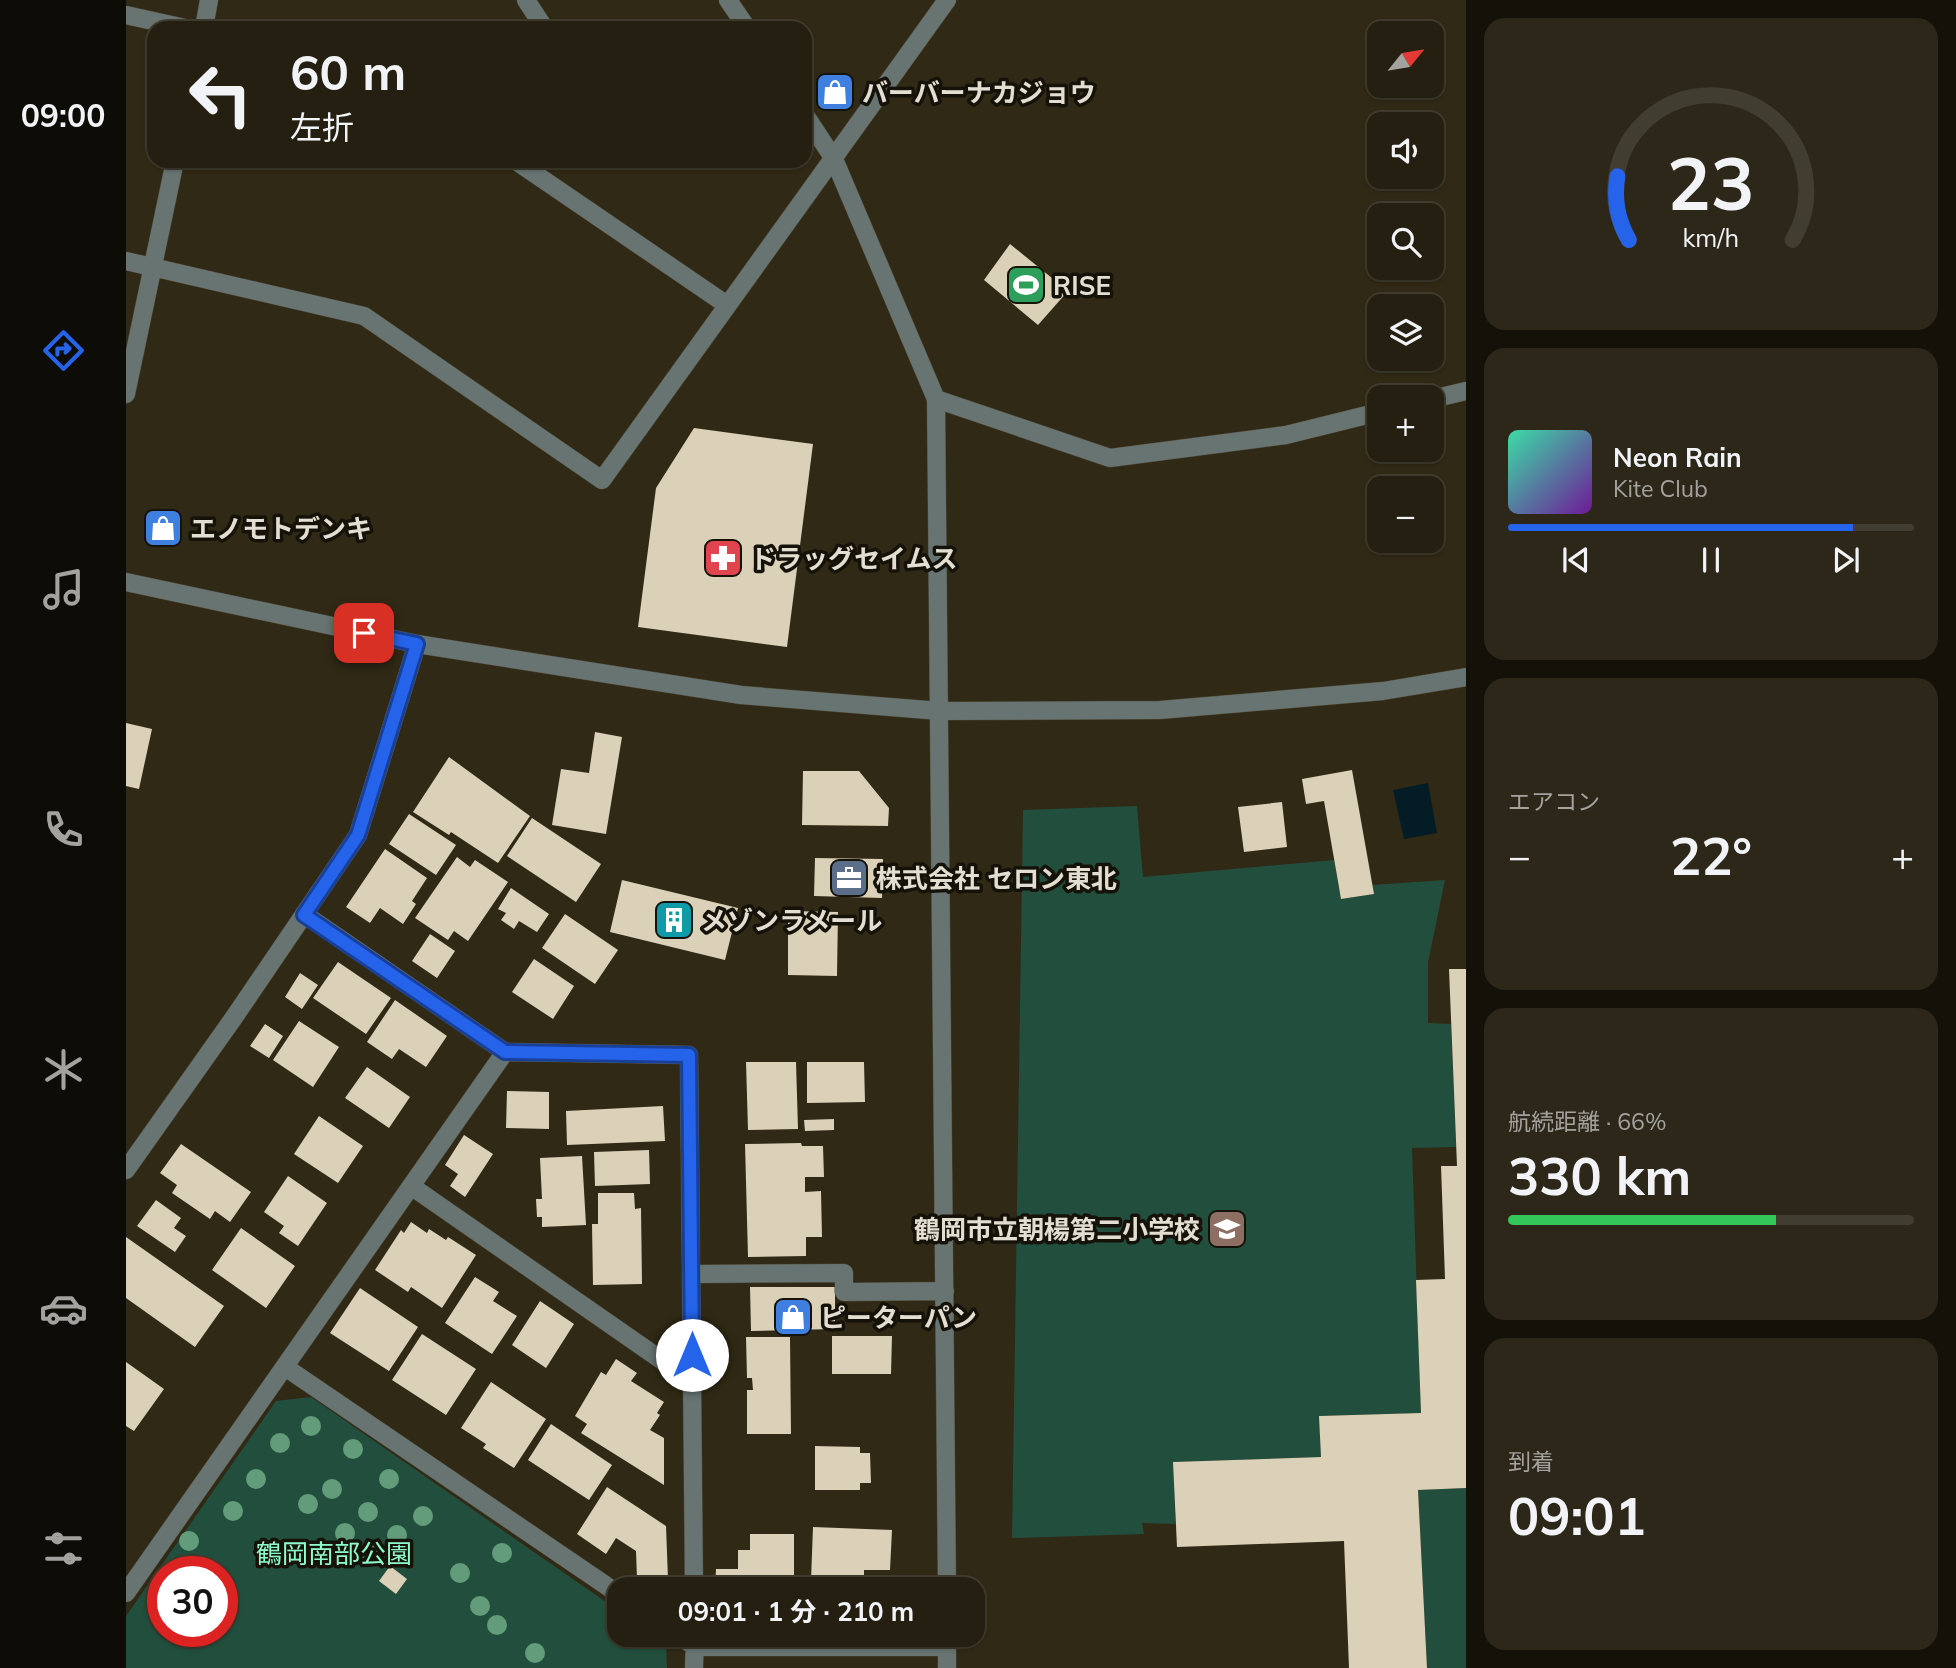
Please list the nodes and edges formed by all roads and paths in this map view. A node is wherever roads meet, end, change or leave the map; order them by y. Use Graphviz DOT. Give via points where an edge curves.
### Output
graph roads {
  1 [pos="209,0"];
  2 [pos="526,0"];
  3 [pos="728,0"];
  4 [pos="947,0"];
  5 [pos="126,15"];
  6 [pos="153,21"];
  7 [pos="205,21"];
  8 [pos="540,21"];
  9 [pos="742,21"];
  10 [pos="812,126"];
  11 [pos="834,159"];
  12 [pos="173,168"];
  13 [pos="526,168"];
  14 [pos="126,261"];
  15 [pos="152,267"];
  16 [pos="727,305"];
  17 [pos="1466,391"];
  18 [pos="126,394"];
  19 [pos="1444,396"];
  20 [pos="936,399"];
  21 [pos="1367,415"];
  22 [pos="126,582"];
  23 [pos="417,644"];
  24 [pos="1466,677"];
  25 [pos="940,711"];
  26 [pos="304,915"];
  27 [pos="505,1052"];
  28 [pos="126,1170"];
  29 [pos="411,1186"];
  30 [pos="692,1274"];
  31 [pos="945,1291"];
  32 [pos="285,1367"];
  33 [pos="692,1382"];
  34 [pos="694,1577"];
  35 [pos="947,1577"];
  36 [pos="607,1586"];
  37 [pos="126,1593"];
  38 [pos="695,1647"];
  39 [pos="947,1647"];
  40 [pos="694,1668"];
  41 [pos="947,1668"];
  1 -- 7 [label="street"];
  2 -- 8 [label="street"];
  3 -- 9 [label="street"];
  4 -- 11 [label="street"];
  5 -- 6 [label="street"];
  10 -- 11 [label="street"];
  11 -- 16 [label="street"];
  11 -- 20 [label="street"];
  12 -- 15 [label="street"];
  13 -- 16 [label="street"];
  14 -- 15 [label="street"];
  15 -- 16 [label="street" via="364,316 602,480"];
  15 -- 18 [label="street"];
  17 -- 19 [label="street"];
  20 -- 21 [label="street" via="1110,458 1286,435"];
  20 -- 25 [label="street"];
  22 -- 23 [label="street"];
  23 -- 25 [label="street" via="741,695"];
  23 -- 26 [label="street" via="358,835"];
  24 -- 25 [label="street" via="1383,691 1160,710"];
  25 -- 31 [label="street"];
  26 -- 27 [label="street"];
  26 -- 28 [label="street"];
  27 -- 29 [label="street"];
  27 -- 30 [label="street" via="689,1055"];
  29 -- 32 [label="street"];
  29 -- 33 [label="street"];
  30 -- 31 [label="street" via="844,1273 844,1292"];
  30 -- 33 [label="street"];
  31 -- 35 [label="street"];
  32 -- 36 [label="street"];
  32 -- 37 [label="street"];
  33 -- 34 [label="street"];
  38 -- 40 [label="street"];
  39 -- 41 [label="street"];
}
